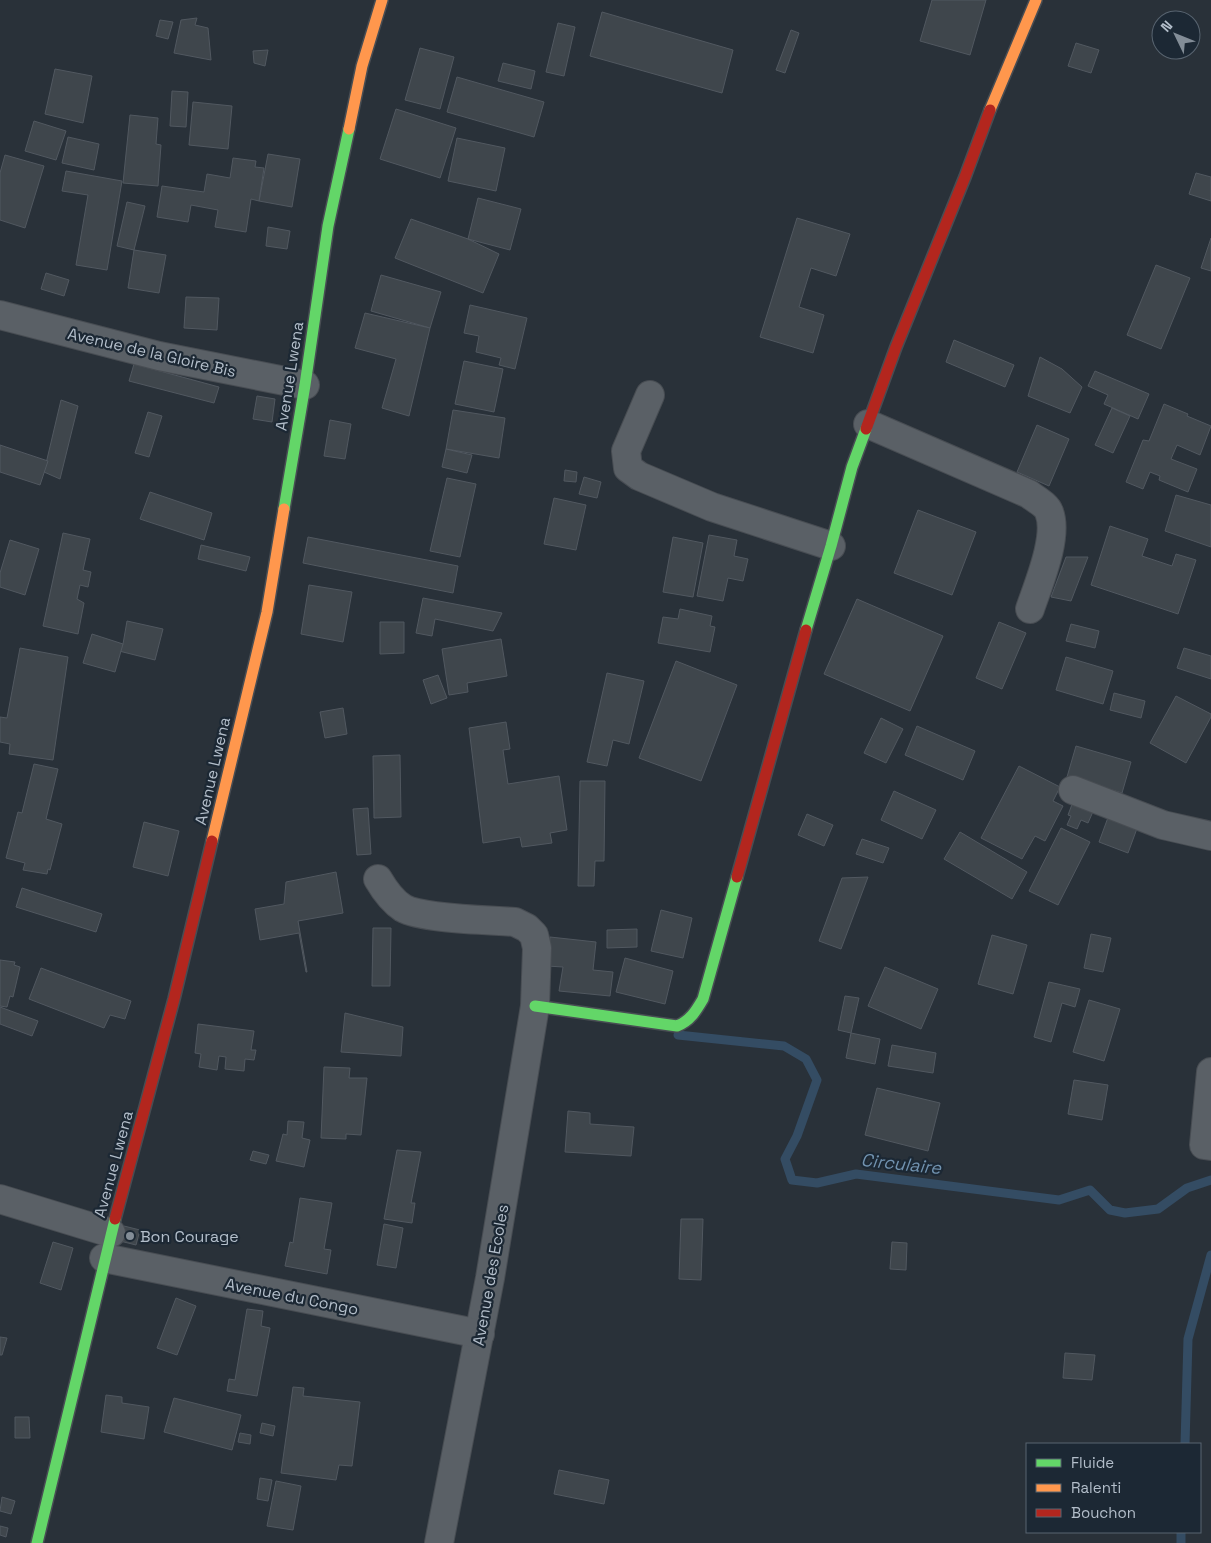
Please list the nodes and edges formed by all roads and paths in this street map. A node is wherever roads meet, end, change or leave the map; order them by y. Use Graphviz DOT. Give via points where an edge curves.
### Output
graph roads {
  1 [pos="382,0"];
  2 [pos="1036,0"];
  3 [pos="0,315"];
  4 [pos="305,385"];
  5 [pos="650,395"];
  6 [pos="868,424"];
  7 [pos="832,546"];
  8 [pos="1030,609"];
  9 [pos="1073,790"];
  10 [pos="1211,836"];
  11 [pos="378,879"];
  12 [pos="535,1006"];
  13 [pos="1211,1072"];
  14 [pos="1207,1145"];
  15 [pos="0,1199"];
  16 [pos="107,1246"];
  17 [pos="480,1334"];
  18 [pos="37,1543"];
  19 [pos="439,1543"];
  1 -- 4 [label="street, Avenue Lwena" via="362,66 328,226"];
  2 -- 6 [label="street"];
  3 -- 4 [label="street, Avenue de la Gloire Bis" via="160,356"];
  4 -- 16 [label="street, Avenue Lwena" via="267,612 174,999"];
  5 -- 7 [label="street" via="626,451 628,468 639,476 712,507"];
  6 -- 7 [label="street" via="852,466"];
  6 -- 8 [label="street" via="1029,494 1049,510 1052,525 1048,553"];
  7 -- 12 [label="street" via="814,598 703,999 694,1016 677,1026"];
  9 -- 10 [label="street" via="1163,825"];
  11 -- 12 [label="street, Avenue des Ecoles" via="388,895 404,908 420,914 515,922 527,928 534,936 537,948"];
  12 -- 17 [label="street, Avenue des Ecoles"];
  13 -- 14 [label="street"];
  15 -- 16 [label="street, Avenue du Congo"];
  16 -- 17 [label="street, Avenue du Congo"];
  16 -- 18 [label="street, Avenue Lwena"];
  17 -- 19 [label="street, Avenue des Ecoles"];
}
